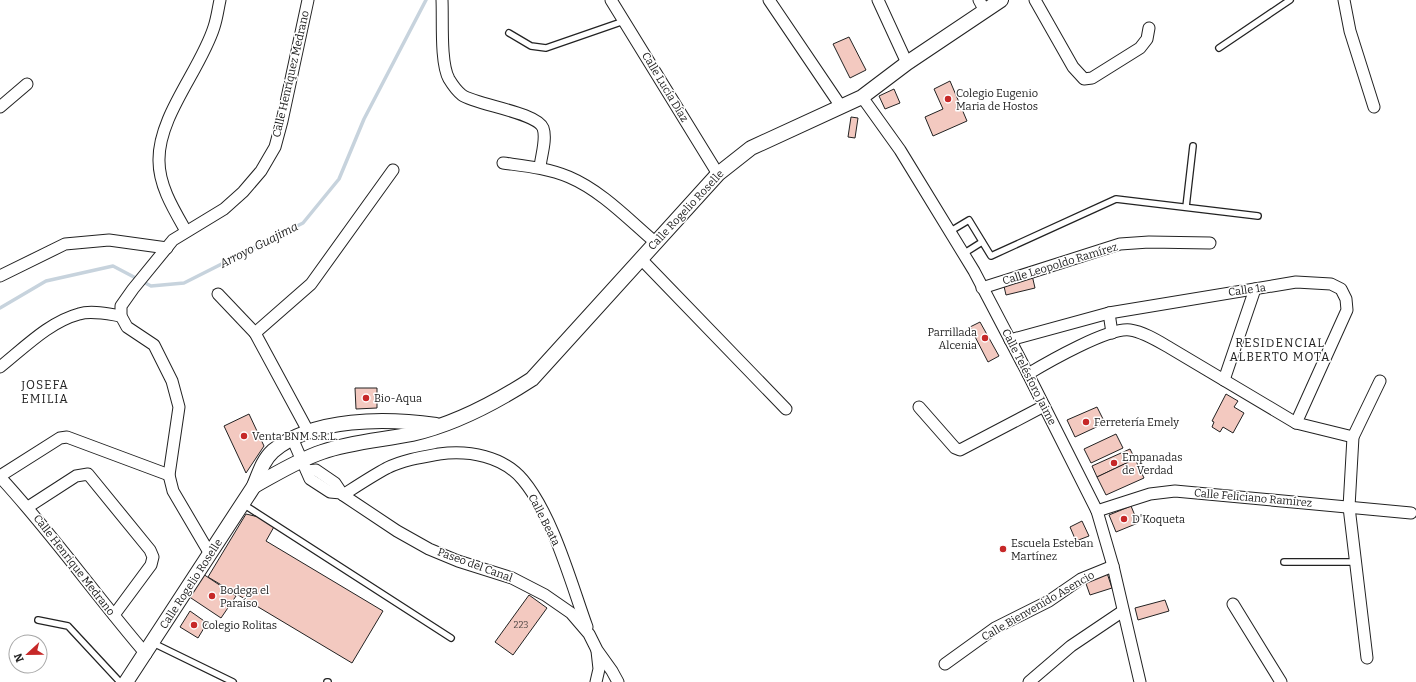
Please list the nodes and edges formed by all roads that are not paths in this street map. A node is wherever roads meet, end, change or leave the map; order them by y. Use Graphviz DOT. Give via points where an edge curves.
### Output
graph roads {
  1 [pos="220,0"];
  2 [pos="308,0"];
  3 [pos="442,0"];
  4 [pos="611,0"];
  5 [pos="769,0"];
  6 [pos="878,0"];
  7 [pos="1002,0"];
  8 [pos="1036,0"];
  9 [pos="1290,0"];
  10 [pos="1344,0"];
  11 [pos="982,5"];
  12 [pos="625,21"];
  13 [pos="1149,28"];
  14 [pos="509,33"];
  15 [pos="1219,48"];
  16 [pos="907,63"];
  17 [pos="27,84"];
  18 [pos="862,97"];
  19 [pos="840,106"];
  20 [pos="0,107"];
  21 [pos="1374,107"];
  22 [pos="1193,146"];
  23 [pos="503,163"];
  24 [pos="540,167"];
  25 [pos="393,170"];
  26 [pos="718,174"];
  27 [pos="1186,207"];
  28 [pos="1258,216"];
  29 [pos="186,231"];
  30 [pos="949,232"];
  31 [pos="655,242"];
  32 [pos="982,242"];
  33 [pos="1210,243"];
  34 [pos="167,248"];
  35 [pos="963,254"];
  36 [pos="641,259"];
  37 [pos="0,276"];
  38 [pos="982,288"];
  39 [pos="1255,289"];
  40 [pos="218,294"];
  41 [pos="1109,313"];
  42 [pos="121,316"];
  43 [pos="255,333"];
  44 [pos="1112,333"];
  45 [pos="1010,340"];
  46 [pos="0,367"];
  47 [pos="1028,374"];
  48 [pos="1224,380"];
  49 [pos="1380,381"];
  50 [pos="1044,406"];
  51 [pos="919,407"];
  52 [pos="786,409"];
  53 [pos="1296,423"];
  54 [pos="438,425"];
  55 [pos="308,432"];
  56 [pos="1353,437"];
  57 [pos="292,438"];
  58 [pos="305,465"];
  59 [pos="169,475"];
  60 [pos="0,477"];
  61 [pos="254,486"];
  62 [pos="342,494"];
  63 [pos="243,504"];
  64 [pos="28,507"];
  65 [pos="1349,507"];
  66 [pos="1097,511"];
  67 [pos="1411,513"];
  68 [pos="210,554"];
  69 [pos="1284,562"];
  70 [pos="1356,562"];
  71 [pos="1113,566"];
  72 [pos="1233,604"];
  73 [pos="1123,611"];
  74 [pos="114,616"];
  75 [pos="38,620"];
  76 [pos="589,634"];
  77 [pos="451,638"];
  78 [pos="149,648"];
  79 [pos="597,650"];
  80 [pos="1367,658"];
  81 [pos="945,664"];
  82 [pos="120,682"];
  83 [pos="126,682"];
  84 [pos="233,682"];
  85 [pos="596,682"];
  86 [pos="618,682"];
  87 [pos="1029,682"];
  88 [pos="1140,682"];
  89 [pos="1281,682"];
  1 -- 29 [label="street" via="214,27 168,121 161,141 159,161 163,184"];
  2 -- 29 [label="street, Calle Henríquez Medrano" via="275,147 261,171 244,192 224,209"];
  3 -- 24 [label="street" via="444,63 448,77 463,96 494,105 536,121 542,126 544,134"];
  4 -- 12 [label="street, Calle Lucía Díaz"];
  5 -- 19 [label="street"];
  6 -- 16 [label="street"];
  7 -- 11 [label="street, Calle Rogelio Roselle"];
  8 -- 13 [label="street" via="1073,67 1084,79 1092,78 1140,48"];
  9 -- 15 [label="lane"];
  10 -- 21 [label="street" via="1345,15"];
  11 -- 16 [label="street, Calle Rogelio Roselle"];
  12 -- 14 [label="lane" via="546,48 532,46"];
  12 -- 26 [label="street, Calle Lucía Díaz"];
  16 -- 18 [label="street, Calle Rogelio Roselle"];
  17 -- 20 [label="street"];
  18 -- 19 [label="street, Calle Rogelio Roselle"];
  18 -- 30 [label="street, Calle Telésforo Jaime" via="900,150"];
  19 -- 26 [label="street, Calle Rogelio Roselle" via="751,148"];
  22 -- 27 [label="lane"];
  23 -- 24 [label="street"];
  24 -- 31 [label="street" via="570,177 599,195"];
  25 -- 43 [label="street" via="311,284"];
  26 -- 31 [label="street, Calle Rogelio Roselle"];
  27 -- 28 [label="lane"];
  27 -- 32 [label="lane" via="1116,199 990,256"];
  29 -- 34 [label="street, Calle Henríquez Medrano"];
  30 -- 32 [label="lane" via="969,220"];
  30 -- 35 [label="street, Calle Telésforo Jaime"];
  31 -- 36 [label="street, Calle Rogelio Roselle"];
  32 -- 35 [label="lane"];
  33 -- 38 [label="street, Calle Leopoldo Ramírez" via="1120,244"];
  34 -- 37 [label="street" via="109,240 65,244"];
  34 -- 42 [label="street, Calle Henríquez Medrano" via="133,288 121,306"];
  35 -- 38 [label="street, Calle Telésforo Jaime"];
  36 -- 52 [label="street"];
  36 -- 54 [label="street, Calle Rogelio Roselle" via="532,379 488,407"];
  38 -- 45 [label="street, Calle Telésforo Jaime"];
  39 -- 41 [label="street, Calle 1a"];
  39 -- 48 [label="street"];
  39 -- 53 [label="street, Calle 1a" via="1296,282 1331,284 1341,289 1346,299 1347,310"];
  40 -- 43 [label="street"];
  41 -- 44 [label="street"];
  41 -- 45 [label="street, Calle 1a"];
  42 -- 46 [label="street" via="80,313 57,323"];
  42 -- 59 [label="street" via="127,327 154,345 172,381 179,407"];
  43 -- 55 [label="street"];
  44 -- 47 [label="street" via="1079,346"];
  44 -- 48 [label="street" via="1130,329 1150,336"];
  45 -- 47 [label="street, Calle Telésforo Jaime"];
  47 -- 50 [label="street, Calle Telésforo Jaime"];
  48 -- 53 [label="street"];
  49 -- 56 [label="street"];
  50 -- 51 [label="street" via="960,450 954,448"];
  50 -- 66 [label="street, Calle Telésforo Jaime"];
  53 -- 56 [label="street"];
  54 -- 55 [label="street, Calle Rogelio Roselle" via="379,421"];
  54 -- 58 [label="street, Calle Rogelio Roselle" via="414,434 322,451"];
  55 -- 57 [label="street, Calle Rogelio Roselle"];
  56 -- 65 [label="street"];
  57 -- 58 [label="street"];
  57 -- 61 [label="street, Calle Rogelio Roselle" via="272,452 261,468"];
  58 -- 61 [label="street, Calle Rogelio Roselle"];
  58 -- 62 [label="street, Paseo del Canal" via="335,483"];
  59 -- 60 [label="street" via="67,437 60,438"];
  59 -- 68 [label="street" via="173,491"];
  60 -- 64 [label="street, Calle Henrique Medrano"];
  61 -- 63 [label="street, Calle Rogelio Roselle"];
  62 -- 76 [label="street, Paseo del Canal" via="429,549 512,578 545,595 571,613"];
  62 -- 76 [label="street, Calle Beata" via="388,468 418,457 453,452 473,453 498,461 522,479 539,504 562,556"];
  63 -- 68 [label="street, Calle Rogelio Roselle"];
  63 -- 77 [label="lane"];
  64 -- 74 [label="street, Calle Henrique Medrano"];
  64 -- 74 [label="street" via="76,476 88,474 150,550 151,565"];
  65 -- 66 [label="street, Calle Feliciano Ramírez" via="1175,491 1150,494"];
  65 -- 67 [label="street, Calle Feliciano Ramírez"];
  65 -- 70 [label="street"];
  66 -- 71 [label="street, Calle Telésforo Jaime"];
  68 -- 78 [label="street, Calle Rogelio Roselle"];
  69 -- 70 [label="lane"];
  70 -- 80 [label="street"];
  71 -- 73 [label="street, Calle Telésforo Jaime"];
  71 -- 81 [label="street, Calle Bienvenido Asencio" via="1081,579 1049,600 995,628"];
  72 -- 89 [label="street"];
  73 -- 87 [label="street" via="1071,646"];
  73 -- 88 [label="street, Calle Telésforo Jaime"];
  74 -- 78 [label="street, Calle Henrique Medrano"];
  75 -- 82 [label="lane" via="68,626"];
  76 -- 79 [label="street, Paseo del Canal"];
  78 -- 83 [label="street, Calle Rogelio Roselle"];
  78 -- 84 [label="lane"];
  79 -- 85 [label="street, Paseo del Canal" via="599,669"];
  79 -- 86 [label="street, Paseo del Canal"];
}
